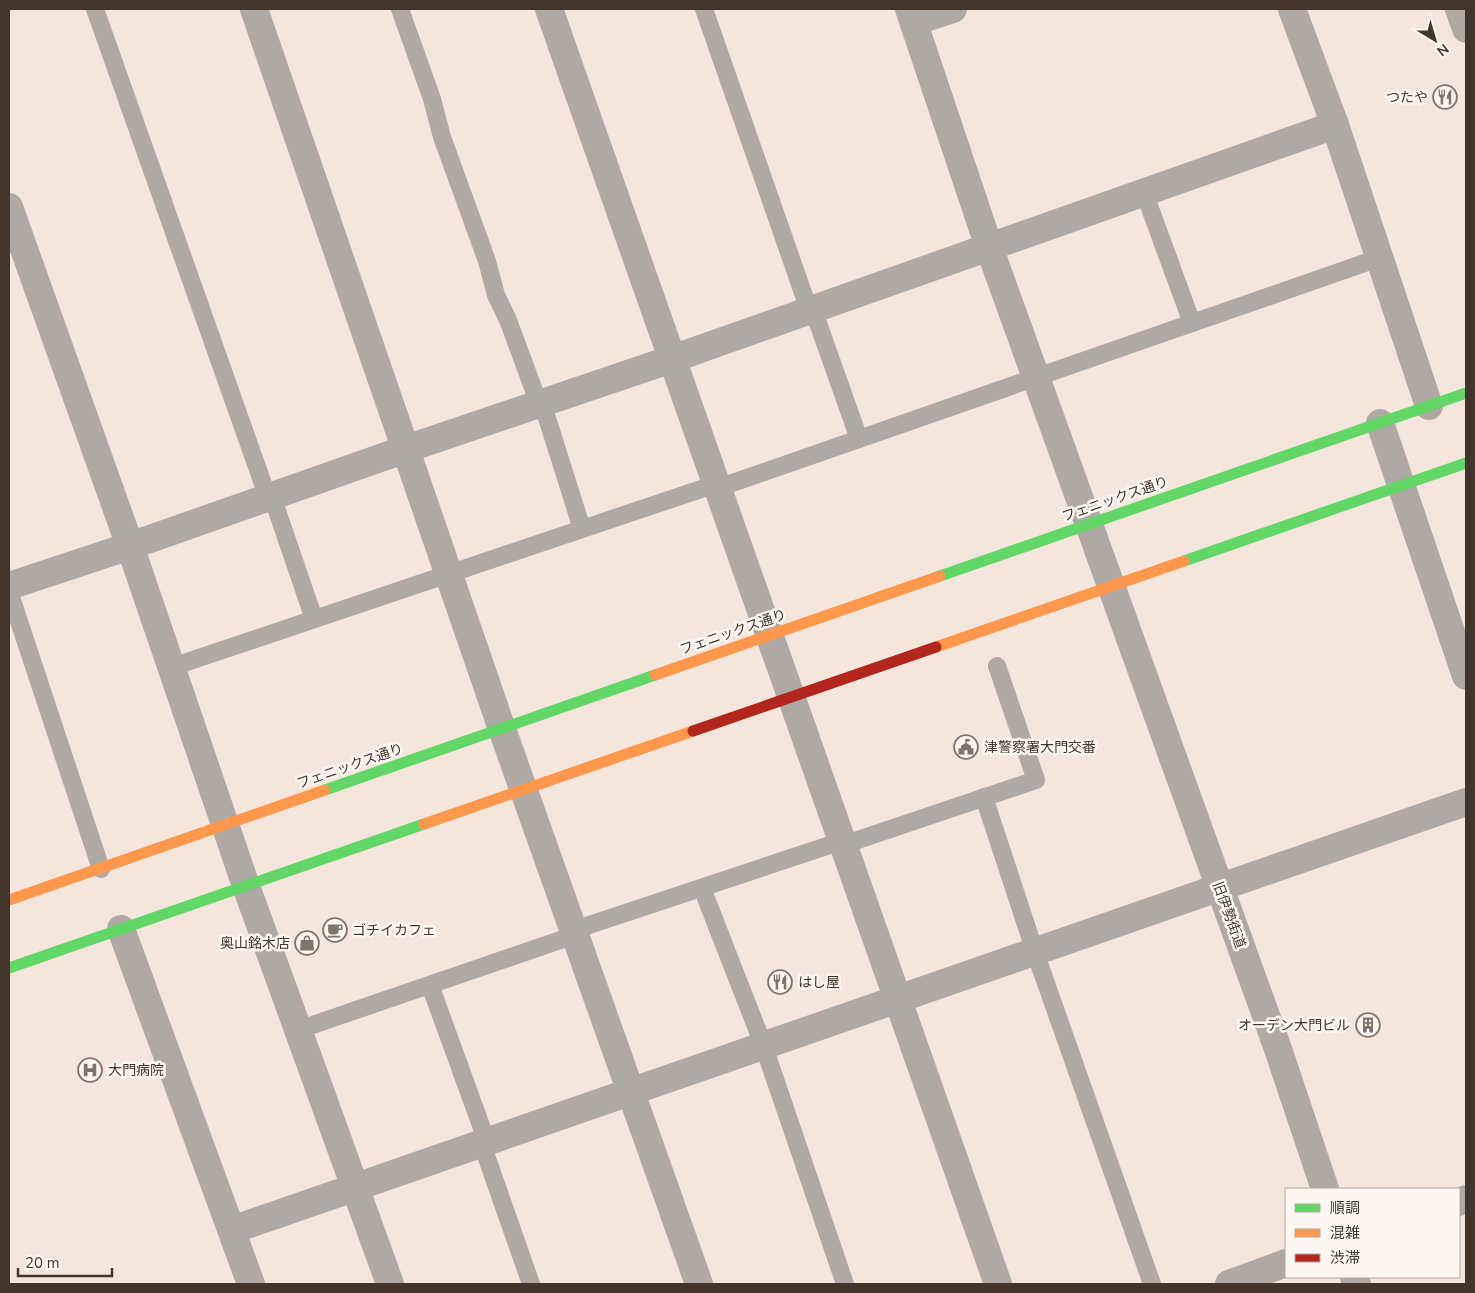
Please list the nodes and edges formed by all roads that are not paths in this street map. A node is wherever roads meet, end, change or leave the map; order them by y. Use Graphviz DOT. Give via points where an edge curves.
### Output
graph roads {
  1 [pos="95,9"];
  2 [pos="254,9"];
  3 [pos="400,9"];
  4 [pos="549,9"];
  5 [pos="704,9"];
  6 [pos="953,9"];
  7 [pos="1292,9"];
  8 [pos="1459,9"];
  9 [pos="912,16"];
  10 [pos="1466,29"];
  11 [pos="1335,125"];
  12 [pos="1144,192"];
  13 [pos="9,207"];
  14 [pos="989,247"];
  15 [pos="1380,258"];
  16 [pos="811,309"];
  17 [pos="1192,323"];
  18 [pos="672,359"];
  19 [pos="1035,377"];
  20 [pos="1466,393"];
  21 [pos="541,403"];
  22 [pos="1429,406"];
  23 [pos="1380,423"];
  24 [pos="859,439"];
  25 [pos="406,449"];
  26 [pos="1466,463"];
  27 [pos="1402,485"];
  28 [pos="717,486"];
  29 [pos="270,497"];
  30 [pos="1088,524"];
  31 [pos="582,529"];
  32 [pos="130,546"];
  33 [pos="449,574"];
  34 [pos="9,586"];
  35 [pos="1112,586"];
  36 [pos="9,591"];
  37 [pos="314,619"];
  38 [pos="770,635"];
  39 [pos="996,666"];
  40 [pos="172,667"];
  41 [pos="1466,676"];
  42 [pos="792,697"];
  43 [pos="502,729"];
  44 [pos="524,789"];
  45 [pos="984,797"];
  46 [pos="1466,802"];
  47 [pos="227,825"];
  48 [pos="842,843"];
  49 [pos="101,869"];
  50 [pos="246,886"];
  51 [pos="702,888"];
  52 [pos="1219,888"];
  53 [pos="9,900"];
  54 [pos="121,929"];
  55 [pos="575,932"];
  56 [pos="1035,952"];
  57 [pos="9,968"];
  58 [pos="430,985"];
  59 [pos="898,1000"];
  60 [pos="298,1030"];
  61 [pos="764,1047"];
  62 [pos="631,1092"];
  63 [pos="484,1143"];
  64 [pos="356,1187"];
  65 [pos="1325,1188"];
  66 [pos="232,1230"];
  67 [pos="1285,1263"];
  68 [pos="251,1284"];
  69 [pos="390,1284"];
  70 [pos="531,1284"];
  71 [pos="699,1284"];
  72 [pos="845,1284"];
  73 [pos="998,1284"];
  74 [pos="1152,1284"];
  75 [pos="1229,1284"];
  1 -- 29 [label="lane"];
  2 -- 25 [label="street"];
  3 -- 21 [label="lane" via="496,295"];
  4 -- 18 [label="street"];
  5 -- 16 [label="lane"];
  6 -- 9 [label="street"];
  7 -- 11 [label="street"];
  8 -- 10 [label="street"];
  9 -- 14 [label="street, 旧伊勢街道"];
  11 -- 12 [label="street"];
  11 -- 15 [label="street"];
  12 -- 14 [label="street"];
  12 -- 17 [label="lane"];
  13 -- 32 [label="street"];
  14 -- 16 [label="street"];
  14 -- 19 [label="street, 旧伊勢街道"];
  15 -- 17 [label="lane"];
  15 -- 22 [label="street"];
  16 -- 18 [label="street"];
  16 -- 24 [label="lane"];
  17 -- 19 [label="lane"];
  18 -- 21 [label="street"];
  18 -- 28 [label="street"];
  19 -- 24 [label="lane"];
  19 -- 30 [label="street, 旧伊勢街道"];
  20 -- 22 [label="street, フェニックス通り"];
  21 -- 25 [label="street"];
  21 -- 31 [label="lane"];
  22 -- 23 [label="street, フェニックス通り"];
  23 -- 27 [label="street"];
  23 -- 30 [label="street, フェニックス通り"];
  24 -- 28 [label="lane"];
  25 -- 29 [label="street"];
  25 -- 33 [label="street"];
  26 -- 27 [label="street"];
  27 -- 35 [label="street"];
  27 -- 41 [label="street"];
  28 -- 31 [label="lane"];
  28 -- 38 [label="street"];
  29 -- 32 [label="street"];
  29 -- 37 [label="lane"];
  30 -- 35 [label="street, 旧伊勢街道"];
  30 -- 38 [label="street, フェニックス通り"];
  31 -- 33 [label="lane"];
  32 -- 34 [label="street"];
  32 -- 40 [label="street"];
  33 -- 37 [label="lane"];
  33 -- 43 [label="street"];
  35 -- 42 [label="street"];
  35 -- 52 [label="street, 旧伊勢街道"];
  36 -- 49 [label="lane"];
  37 -- 40 [label="lane"];
  38 -- 42 [label="street"];
  38 -- 43 [label="street, フェニックス通り"];
  39 -- 45 [label="lane" via="1036,780"];
  40 -- 47 [label="street"];
  42 -- 44 [label="street"];
  42 -- 48 [label="street"];
  43 -- 44 [label="street"];
  43 -- 47 [label="street, フェニックス通り"];
  44 -- 50 [label="street"];
  44 -- 55 [label="street"];
  45 -- 48 [label="lane"];
  45 -- 56 [label="lane"];
  46 -- 52 [label="street"];
  47 -- 49 [label="street, フェニックス通り"];
  47 -- 50 [label="street"];
  48 -- 51 [label="lane"];
  48 -- 59 [label="street"];
  49 -- 53 [label="street, フェニックス通り"];
  50 -- 54 [label="street"];
  50 -- 60 [label="street"];
  51 -- 55 [label="lane"];
  51 -- 61 [label="lane"];
  52 -- 56 [label="street"];
  52 -- 65 [label="street, 旧伊勢街道"];
  54 -- 57 [label="street"];
  54 -- 66 [label="street"];
  55 -- 58 [label="lane"];
  55 -- 62 [label="street"];
  56 -- 59 [label="street"];
  56 -- 74 [label="lane"];
  58 -- 60 [label="lane"];
  58 -- 63 [label="lane"];
  59 -- 61 [label="street"];
  59 -- 73 [label="street"];
  60 -- 64 [label="street"];
  61 -- 62 [label="street"];
  61 -- 72 [label="lane"];
  62 -- 63 [label="street"];
  62 -- 71 [label="street"];
  63 -- 64 [label="street"];
  63 -- 70 [label="lane"];
  64 -- 66 [label="street"];
  64 -- 69 [label="street"];
  66 -- 68 [label="street"];
  67 -- 75 [label="street"];
}
